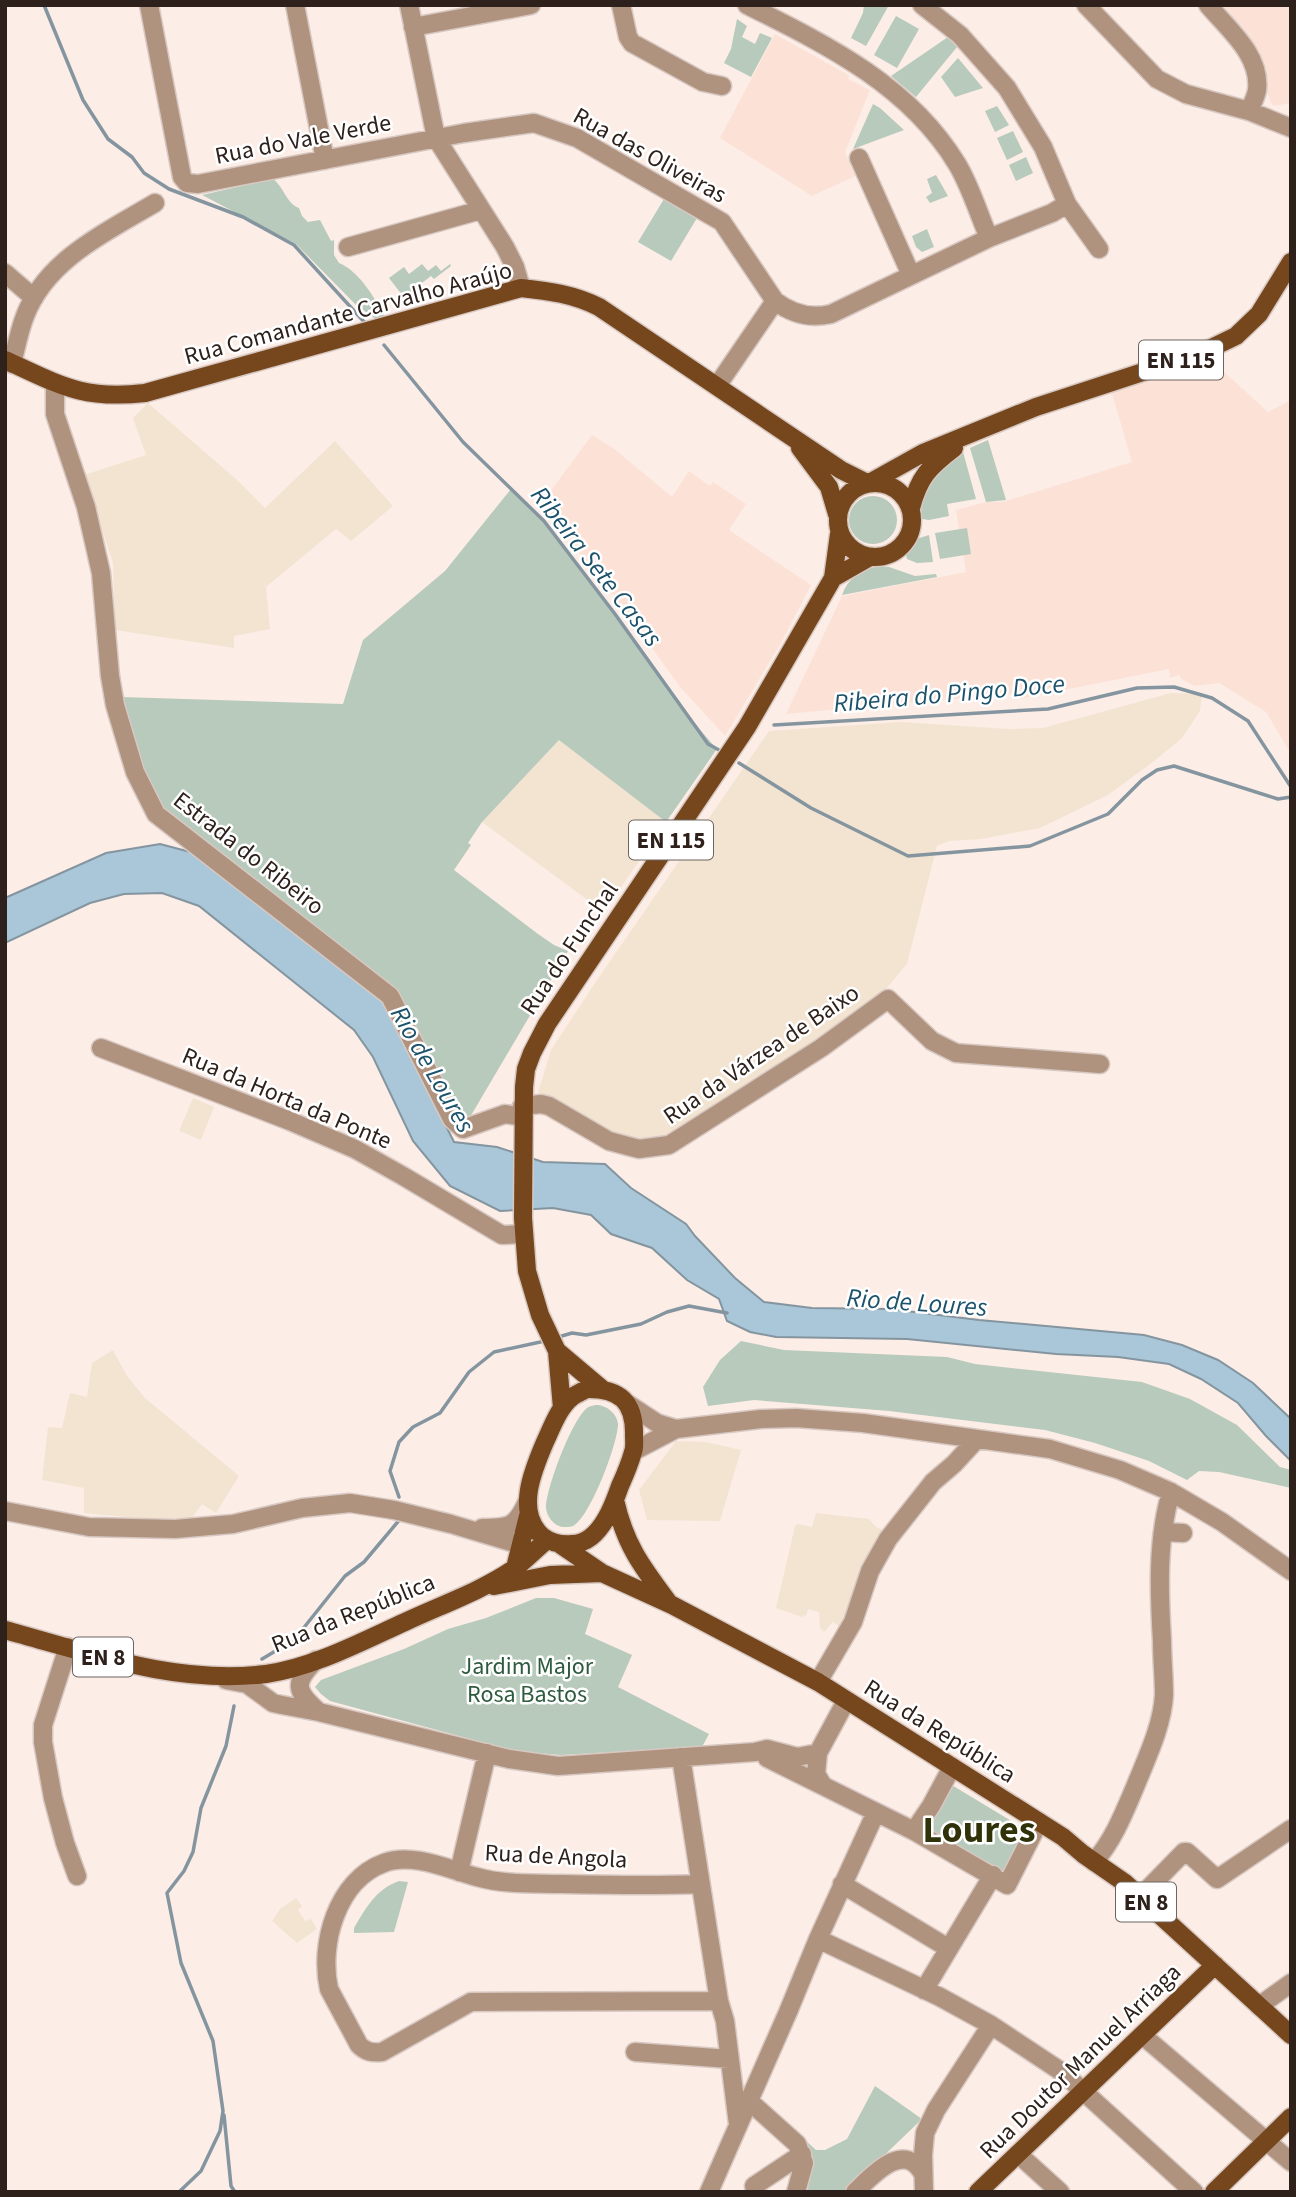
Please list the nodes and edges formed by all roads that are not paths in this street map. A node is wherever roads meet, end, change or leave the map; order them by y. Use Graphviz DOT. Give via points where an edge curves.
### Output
graph roads {
  1 [pos="149,5"];
  2 [pos="295,5"];
  3 [pos="409,5"];
  4 [pos="621,5"];
  5 [pos="922,5"];
  6 [pos="1086,5"];
  7 [pos="1208,5"];
  8 [pos="527,6"];
  9 [pos="754,7"];
  10 [pos="413,27"];
  11 [pos="722,86"];
  12 [pos="1249,111"];
  13 [pos="1291,128"];
  14 [pos="436,138"];
  15 [pos="859,158"];
  16 [pos="326,160"];
  17 [pos="155,203"];
  18 [pos="1067,204"];
  19 [pos="481,210"];
  20 [pos="989,238"];
  21 [pos="348,247"];
  22 [pos="1099,249"];
  23 [pos="1291,262"];
  24 [pos="5,273"];
  25 [pos="911,275"];
  26 [pos="521,288"];
  27 [pos="34,298"];
  28 [pos="775,301"];
  29 [pos="9,362"];
  30 [pos="55,384"];
  31 [pos="717,386"];
  32 [pos="979,432"];
  33 [pos="795,440"];
  34 [pos="869,483"];
  35 [pos="911,508"];
  36 [pos="837,514"];
  37 [pos="839,534"];
  38 [pos="870,557"];
  39 [pos="833,578"];
  40 [pos="101,1048"];
  41 [pos="1100,1064"];
  42 [pos="522,1119"];
  43 [pos="523,1226"];
  44 [pos="557,1351"];
  45 [pos="602,1389"];
  46 [pos="628,1404"];
  47 [pos="562,1408"];
  48 [pos="676,1429"];
  49 [pos="977,1438"];
  50 [pos="634,1451"];
  51 [pos="1171,1492"];
  52 [pos="615,1500"];
  53 [pos="528,1508"];
  54 [pos="5,1511"];
  55 [pos="1164,1524"];
  56 [pos="468,1528"];
  57 [pos="1184,1533"];
  58 [pos="554,1543"];
  59 [pos="521,1545"];
  60 [pos="515,1568"];
  61 [pos="1291,1571"];
  62 [pos="602,1573"];
  63 [pos="476,1589"];
  64 [pos="671,1605"];
  65 [pos="5,1630"];
  66 [pos="68,1647"];
  67 [pos="316,1660"];
  68 [pos="274,1672"];
  69 [pos="202,1676"];
  70 [pos="818,1682"];
  71 [pos="846,1701"];
  72 [pos="282,1705"];
  73 [pos="319,1712"];
  74 [pos="755,1752"];
  75 [pos="818,1753"];
  76 [pos="487,1754"];
  77 [pos="681,1757"];
  78 [pos="953,1767"];
  79 [pos="822,1784"];
  80 [pos="876,1812"];
  81 [pos="1039,1822"];
  82 [pos="1291,1829"];
  83 [pos="914,1831"];
  84 [pos="1094,1861"];
  85 [pos="458,1872"];
  86 [pos="993,1875"];
  87 [pos="76,1876"];
  88 [pos="700,1884"];
  89 [pos="842,1884"];
  90 [pos="1140,1897"];
  91 [pos="818,1939"];
  92 [pos="948,1948"];
  93 [pos="1215,1965"];
  94 [pos="1291,1983"];
  95 [pos="924,1990"];
  96 [pos="719,2001"];
  97 [pos="1259,2006"];
  98 [pos="991,2025"];
  99 [pos="1142,2035"];
  100 [pos="1291,2035"];
  101 [pos="635,2052"];
  102 [pos="729,2059"];
  103 [pos="1084,2092"];
  104 [pos="749,2101"];
  105 [pos="1291,2117"];
  106 [pos="738,2124"];
  107 [pos="1266,2140"];
  108 [pos="802,2154"];
  109 [pos="1018,2154"];
  110 [pos="1291,2162"];
  111 [pos="924,2183"];
  112 [pos="754,2186"];
  113 [pos="709,2192"];
  114 [pos="796,2192"];
  115 [pos="855,2192"];
  116 [pos="978,2192"];
  117 [pos="1060,2192"];
  118 [pos="1194,2192"];
  119 [pos="1214,2192"];
  1 -- 16 [label="street, Rua do Vale Verde" via="182,177 187,183"];
  2 -- 16 [label="street"];
  3 -- 10 [label="street"];
  4 -- 11 [label="street" via="632,43 703,82"];
  5 -- 18 [label="street" via="960,35 1007,88 1043,147"];
  6 -- 12 [label="street" via="1157,79 1185,94"];
  7 -- 12 [label="street" via="1242,44 1257,71 1257,93"];
  8 -- 10 [label="street"];
  9 -- 20 [label="street" via="825,44 882,82 922,117 958,165"];
  10 -- 14 [label="street"];
  12 -- 13 [label="street"];
  14 -- 16 [label="street, Rua do Vale Verde"];
  14 -- 19 [label="street"];
  14 -- 28 [label="street, Rua das Oliveiras" via="534,123 577,138 722,222"];
  15 -- 25 [label="street"];
  17 -- 27 [label="street" via="62,263"];
  18 -- 20 [label="street"];
  18 -- 22 [label="street"];
  19 -- 21 [label="street"];
  19 -- 26 [label="street" via="510,257"];
  20 -- 25 [label="street"];
  23 -- 32 [label="main road, EN 115" via="1259,314 1236,336 1201,353 1036,407"];
  24 -- 27 [label="street"];
  25 -- 28 [label="street" via="821,316 787,310"];
  26 -- 30 [label="main road, Rua Comandante Carvalho Araújo" via="145,393 102,395"];
  26 -- 31 [label="main road, Rua Comandante Carvalho Araújo" via="575,296 599,307"];
  27 -- 29 [label="street"];
  28 -- 31 [label="street"];
  29 -- 30 [label="main road, Rua Comandante Carvalho Araújo"];
  30 -- 42 [label="street, Estrada do Ribeiro" via="55,414 86,507 101,573 115,705 135,772 156,814 390,996 452,1119 463,1129 505,1114"];
  31 -- 33 [label="main road, Rua Comandante Carvalho Araújo"];
  32 -- 34 [label="main road" via="923,453"];
  32 -- 35 [label="main road" via="930,467"];
  33 -- 34 [label="main road, Rua Comandante Carvalho Araújo"];
  33 -- 36 [label="main road, Rua do Funchal" via="829,487"];
  34 -- 35 [label="main road" via="887,484"];
  34 -- 36 [label="main road" via="847,494"];
  35 -- 38 [label="main road" via="912,524 903,545 883,556"];
  36 -- 37 [label="main road, Rua do Funchal"];
  37 -- 38 [label="main road" via="857,554"];
  37 -- 39 [label="main road, Rua do Funchal"];
  38 -- 39 [label="main road"];
  39 -- 42 [label="main road, Rua do Funchal / EN 115" via="732,750 539,1037 526,1069"];
  40 -- 43 [label="street, Rua da Horta da Ponte" via="355,1149 502,1235"];
  41 -- 42 [label="street, Rua da Várzea de Baixo" via="956,1053 932,1041 888,999 821,1048 669,1145 639,1149 609,1141 541,1104"];
  42 -- 43 [label="main road, Rua do Funchal / EN 115"];
  43 -- 44 [label="main road, Rua do Funchal / EN 115" via="527,1271"];
  44 -- 45 [label="main road, Rua do Funchal"];
  44 -- 47 [label="main road, Rua do Funchal"];
  45 -- 46 [label="main road, Rua do Funchal"];
  45 -- 47 [label="main road" via="572,1396"];
  46 -- 48 [label="street"];
  46 -- 50 [label="main road" via="635,1418"];
  47 -- 53 [label="main road" via="541,1452"];
  48 -- 49 [label="street" via="796,1419"];
  48 -- 50 [label="street"];
  49 -- 51 [label="street" via="1050,1449"];
  49 -- 70 [label="street" via="901,1521 870,1571 853,1622"];
  50 -- 52 [label="main road"];
  51 -- 55 [label="street"];
  51 -- 61 [label="street"];
  52 -- 58 [label="main road" via="591,1537 577,1544"];
  52 -- 64 [label="main road, Rua da República" via="620,1524 639,1562"];
  53 -- 56 [label="street" via="502,1528"];
  53 -- 58 [label="main road" via="535,1530"];
  53 -- 59 [label="main road"];
  54 -- 56 [label="street" via="89,1527 175,1529 233,1524 302,1508 350,1503"];
  55 -- 57 [label="street"];
  55 -- 84 [label="street" via="1160,1604 1164,1695 1159,1722 1128,1805 1105,1850"];
  56 -- 59 [label="street"];
  58 -- 60 [label="main road, Rua da República"];
  58 -- 62 [label="main road, Rua da República"];
  59 -- 60 [label="main road"];
  60 -- 63 [label="main road, Rua da República / EN 8"];
  62 -- 63 [label="main road" via="550,1575"];
  62 -- 64 [label="main road, Rua da República"];
  63 -- 67 [label="main road, Rua da República / EN 8"];
  64 -- 70 [label="main road, Rua da República / EN 8"];
  65 -- 66 [label="main road, EN 8"];
  66 -- 69 [label="main road, EN 8" via="149,1669"];
  66 -- 87 [label="street" via="43,1725 43,1742 53,1798"];
  67 -- 68 [label="main road, Rua da República / EN 8"];
  67 -- 73 [label="street" via="304,1672 300,1686 302,1697"];
  68 -- 69 [label="main road, Rua da República / EN 8"];
  68 -- 72 [label="street" via="273,1693"];
  68 -- 73 [label="street" via="299,1703"];
  69 -- 72 [label="street" via="247,1684"];
  70 -- 71 [label="main road, Rua da República / EN 8"];
  71 -- 75 [label="street"];
  71 -- 78 [label="main road, Rua da República / EN 8"];
  72 -- 73 [label="street"];
  73 -- 76 [label="street"];
  74 -- 75 [label="street" via="767,1749 789,1757"];
  74 -- 77 [label="street"];
  74 -- 79 [label="street"];
  75 -- 79 [label="street" via="816,1773"];
  76 -- 77 [label="street" via="558,1766"];
  76 -- 85 [label="street"];
  77 -- 88 [label="street"];
  78 -- 81 [label="main road, Rua da República / EN 8"];
  78 -- 83 [label="street"];
  79 -- 80 [label="street"];
  80 -- 83 [label="street"];
  80 -- 89 [label="street"];
  81 -- 84 [label="main road, Rua da República / EN 8"];
  81 -- 86 [label="street" via="1007,1885"];
  82 -- 90 [label="street" via="1218,1878 1184,1852"];
  83 -- 86 [label="street"];
  84 -- 90 [label="main road, Rua da República / EN 8"];
  85 -- 88 [label="street, Rua de Angola" via="494,1882"];
  85 -- 96 [label="street, Rua de Angola" via="416,1861 385,1862 354,1883 340,1904 329,1932 327,1980 365,2051 382,2052 471,2002"];
  86 -- 92 [label="street"];
  88 -- 96 [label="street"];
  89 -- 91 [label="street"];
  89 -- 92 [label="street"];
  90 -- 93 [label="main road, Rua da República / EN 8"];
  91 -- 95 [label="street"];
  91 -- 104 [label="street"];
  92 -- 95 [label="street"];
  93 -- 97 [label="main road, Rua da República"];
  93 -- 99 [label="main road, Rua Doutor Manuel Arriaga"];
  94 -- 97 [label="street"];
  95 -- 98 [label="street"];
  96 -- 102 [label="street"];
  97 -- 100 [label="main road, Rua da República"];
  98 -- 103 [label="street"];
  98 -- 111 [label="street" via="925,2133"];
  99 -- 103 [label="main road, Rua Doutor Manuel Arriaga"];
  99 -- 107 [label="street"];
  101 -- 102 [label="street"];
  102 -- 106 [label="street"];
  103 -- 109 [label="main road, Rua Doutor Manuel Arriaga"];
  103 -- 118 [label="street"];
  104 -- 106 [label="street"];
  104 -- 108 [label="street" via="797,2144"];
  105 -- 107 [label="main road"];
  106 -- 113 [label="street"];
  107 -- 110 [label="street"];
  107 -- 119 [label="main road"];
  108 -- 112 [label="street"];
  108 -- 114 [label="street" via="804,2164"];
  109 -- 116 [label="main road, Rua Doutor Manuel Arriaga"];
  109 -- 117 [label="street"];
  111 -- 115 [label="street" via="915,2164 905,2159 882,2166"];
}
